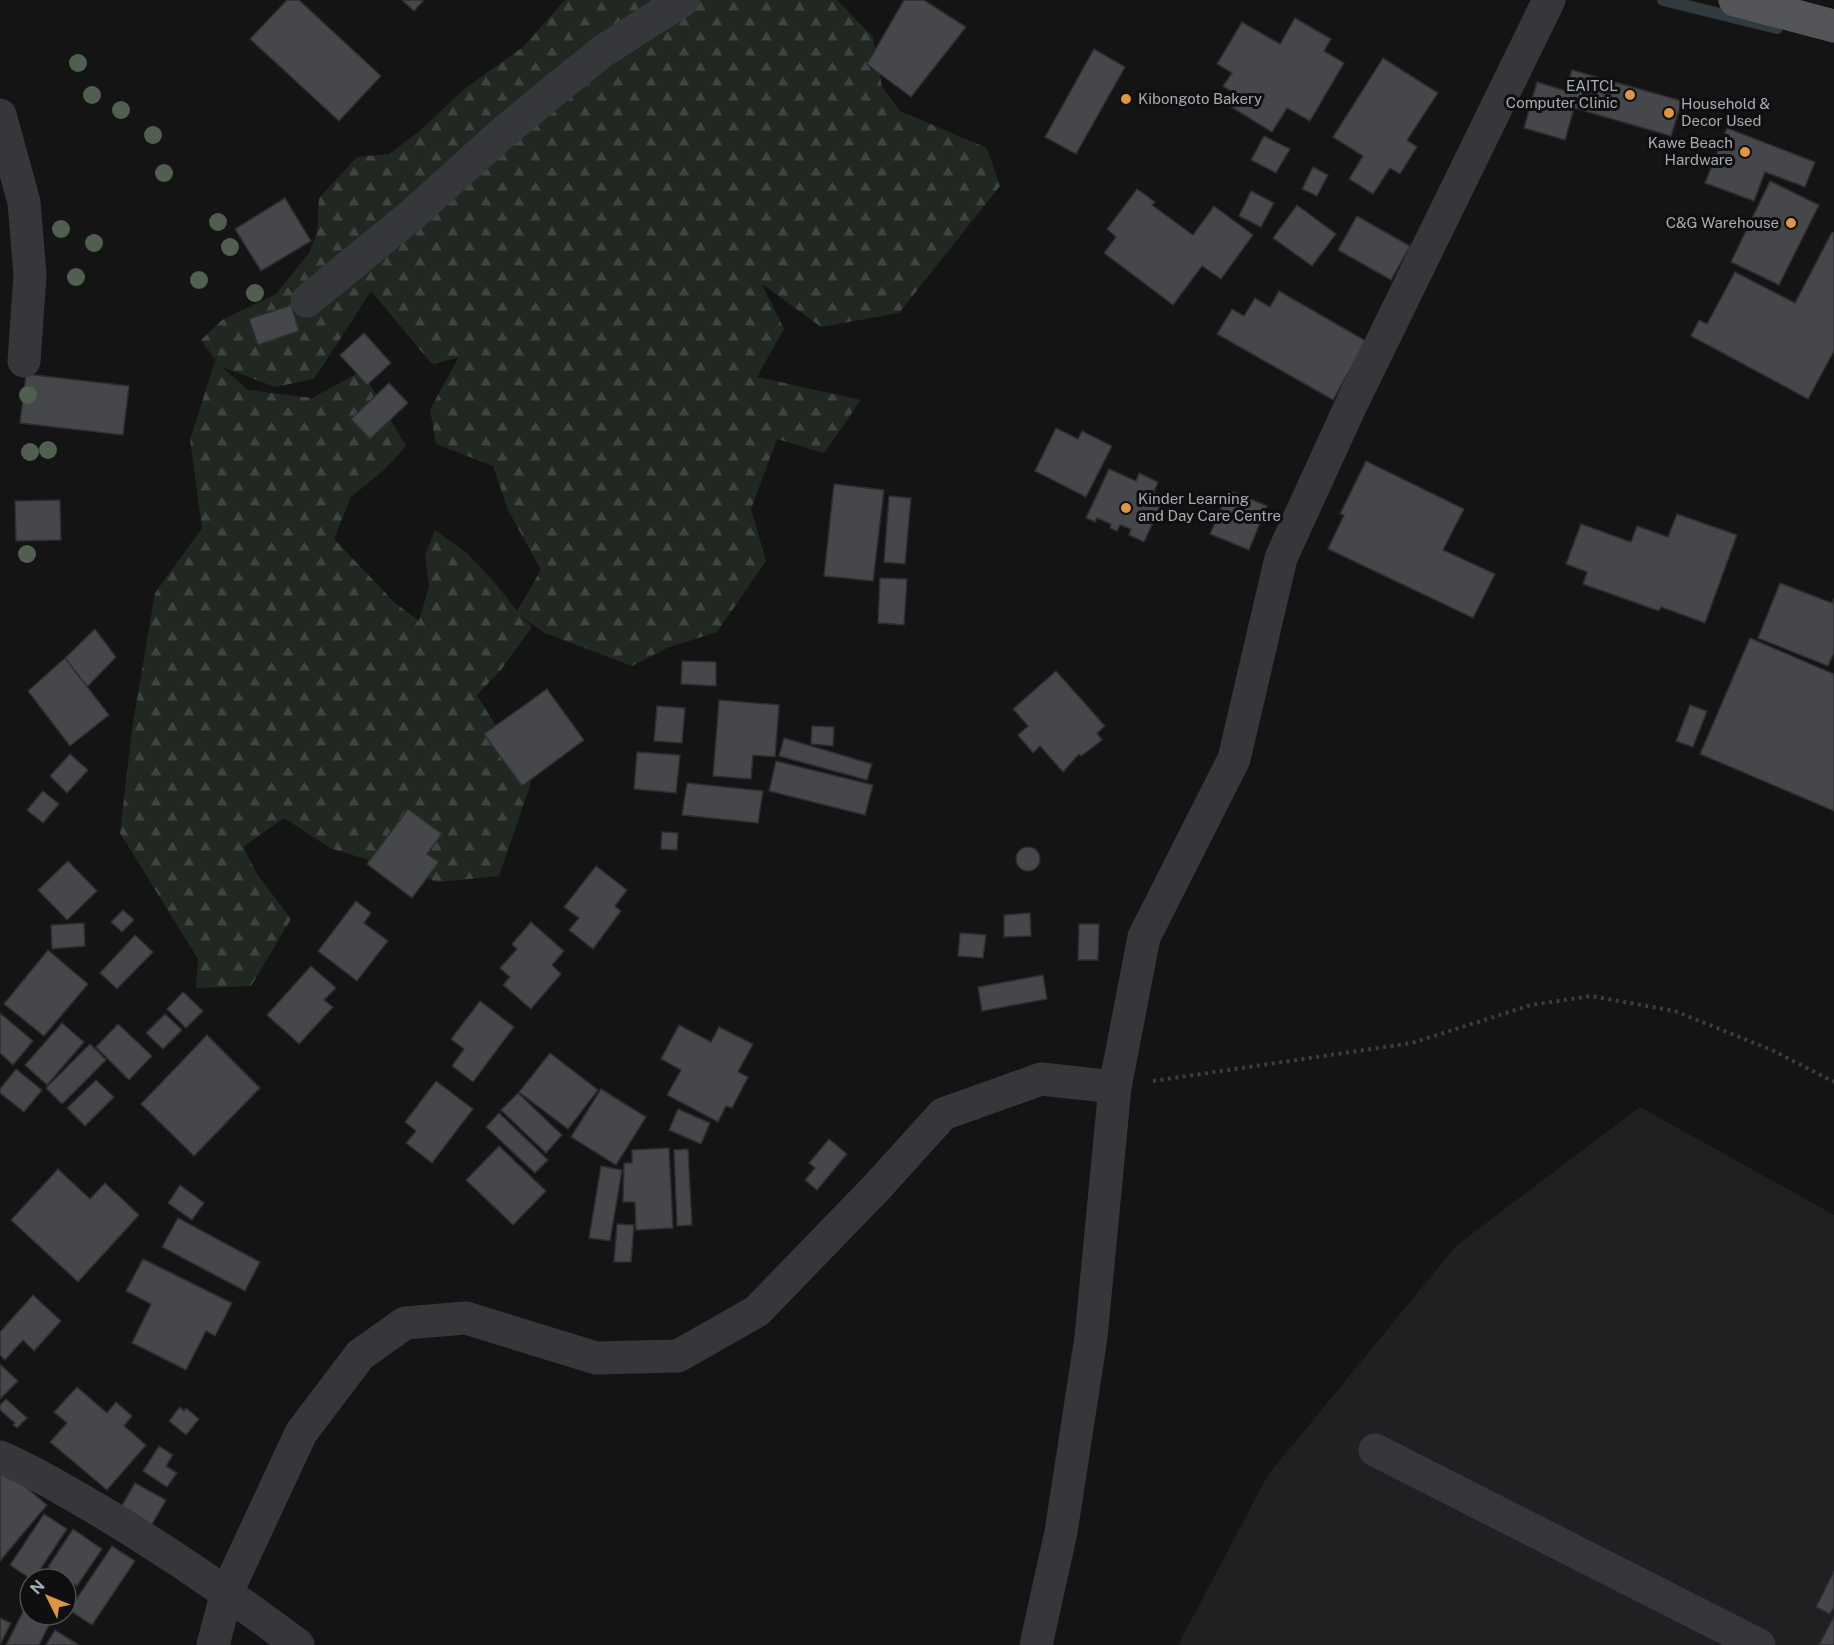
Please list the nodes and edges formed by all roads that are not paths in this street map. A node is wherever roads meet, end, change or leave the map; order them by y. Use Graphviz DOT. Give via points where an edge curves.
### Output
graph roads {
  1 [pos="683,0"];
  2 [pos="1549,0"];
  3 [pos="1735,0"];
  4 [pos="1834,26"];
  5 [pos="0,115"];
  6 [pos="307,301"];
  7 [pos="24,361"];
  8 [pos="1115,1087"];
  9 [pos="1375,1450"];
  10 [pos="0,1457"];
  11 [pos="227,1592"];
  12 [pos="213,1645"];
  13 [pos="298,1645"];
  14 [pos="1036,1645"];
  15 [pos="1759,1645"];
  1 -- 6 [label="street" via="603,51 566,80"];
  2 -- 8 [label="street" via="1350,407 1281,558 1234,759 1144,937"];
  3 -- 4 [label="main road"];
  5 -- 7 [label="street" via="24,202 30,275"];
  8 -- 11 [label="street" via="1041,1079 944,1114 757,1311 678,1356 596,1358 466,1318 405,1323 360,1355 301,1433"];
  8 -- 14 [label="street" via="1091,1337 1061,1532"];
  9 -- 15 [label="street"];
  10 -- 11 [label="street" via="26,1467"];
  11 -- 12 [label="street"];
  11 -- 13 [label="street"];
}
